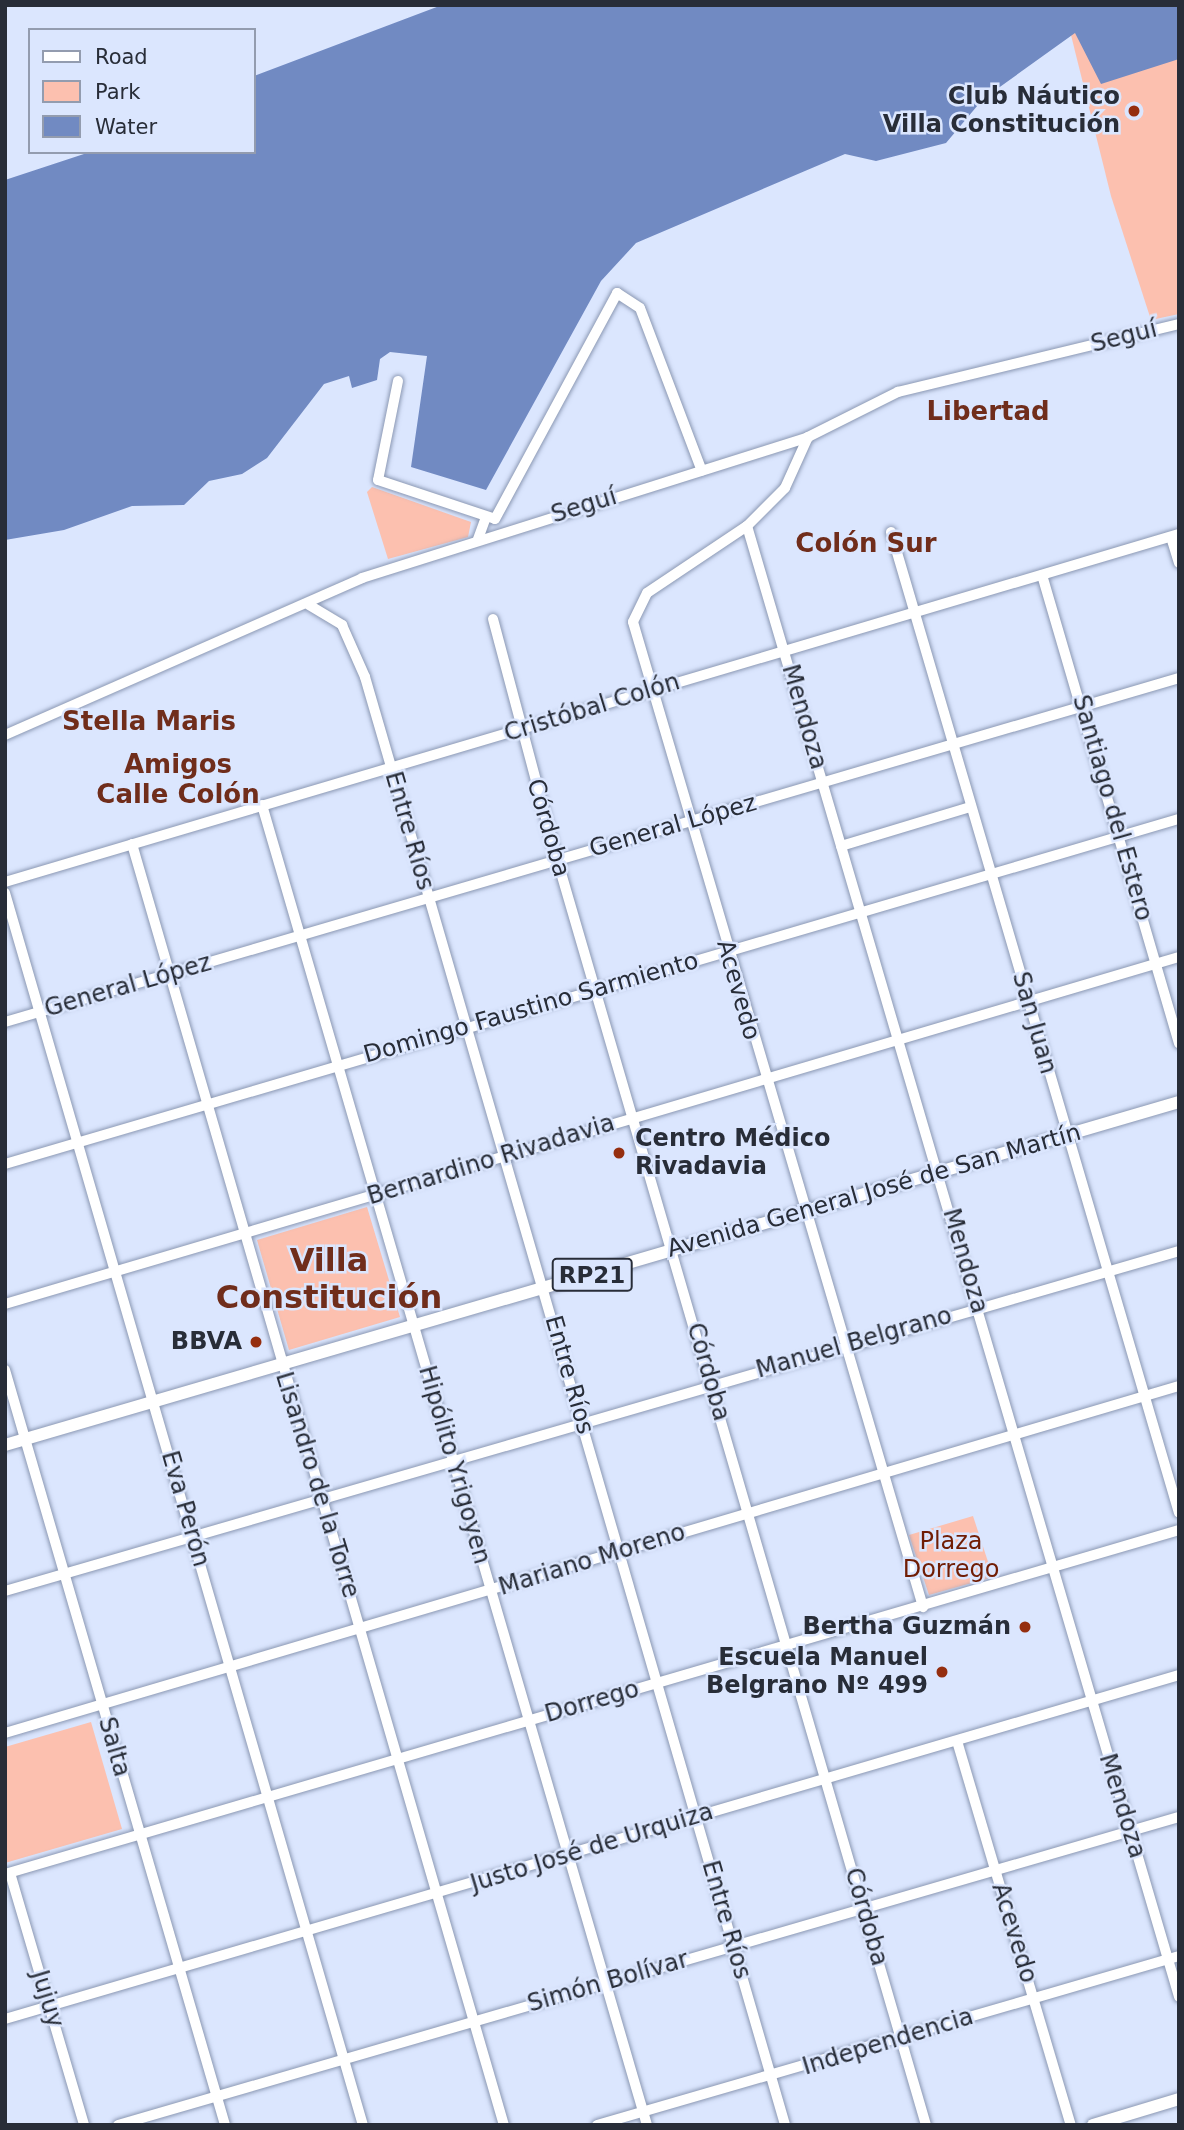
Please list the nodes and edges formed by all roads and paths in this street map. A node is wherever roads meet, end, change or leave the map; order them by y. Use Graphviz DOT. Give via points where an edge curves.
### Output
graph roads {
  1 [pos="1179,324"];
  2 [pos="398,380"];
  3 [pos="808,437"];
  4 [pos="702,471"];
  5 [pos="486,517"];
  6 [pos="747,526"];
  7 [pos="891,532"];
  8 [pos="1175,536"];
  9 [pos="478,539"];
  10 [pos="1179,563"];
  11 [pos="1042,575"];
  12 [pos="309,605"];
  13 [pos="914,613"];
  14 [pos="493,619"];
  15 [pos="786,651"];
  16 [pos="1179,678"];
  17 [pos="650,690"];
  18 [pos="1081,704"];
  19 [pos="520,730"];
  20 [pos="5,735"];
  21 [pos="952,746"];
  22 [pos="390,767"];
  23 [pos="822,782"];
  24 [pos="262,804"];
  25 [pos="970,807"];
  26 [pos="1179,819"];
  27 [pos="690,822"];
  28 [pos="1121,837"];
  29 [pos="132,844"];
  30 [pos="841,846"];
  31 [pos="556,859"];
  32 [pos="989,876"];
  33 [pos="5,883"];
  34 [pos="5,893"];
  35 [pos="427,896"];
  36 [pos="861,914"];
  37 [pos="299,935"];
  38 [pos="727,952"];
  39 [pos="1179,957"];
  40 [pos="1157,963"];
  41 [pos="169,974"];
  42 [pos="596,990"];
  43 [pos="1029,1003"];
  44 [pos="40,1012"];
  45 [pos="5,1022"];
  46 [pos="466,1028"];
  47 [pos="899,1039"];
  48 [pos="1179,1043"];
  49 [pos="336,1065"];
  50 [pos="765,1080"];
  51 [pos="1179,1102"];
  52 [pos="209,1104"];
  53 [pos="631,1117"];
  54 [pos="1067,1135"];
  55 [pos="77,1143"];
  56 [pos="504,1155"];
  57 [pos="5,1164"];
  58 [pos="940,1173"];
  59 [pos="378,1195"];
  60 [pos="805,1213"];
  61 [pos="242,1234"];
  62 [pos="672,1251"];
  63 [pos="1179,1251"];
  64 [pos="1106,1270"];
  65 [pos="117,1271"];
  66 [pos="545,1289"];
  67 [pos="5,1304"];
  68 [pos="978,1308"];
  69 [pos="415,1326"];
  70 [pos="842,1346"];
  71 [pos="281,1367"];
  72 [pos="5,1370"];
  73 [pos="712,1384"];
  74 [pos="1179,1386"];
  75 [pos="1144,1396"];
  76 [pos="154,1402"];
  77 [pos="582,1423"];
  78 [pos="1015,1435"];
  79 [pos="24,1440"];
  80 [pos="5,1446"];
  81 [pos="454,1461"];
  82 [pos="883,1475"];
  83 [pos="321,1501"];
  84 [pos="748,1512"];
  85 [pos="1179,1513"];
  86 [pos="1179,1530"];
  87 [pos="194,1536"];
  88 [pos="620,1551"];
  89 [pos="1053,1568"];
  90 [pos="65,1573"];
  91 [pos="5,1591"];
  92 [pos="490,1591"];
  93 [pos="923,1607"];
  94 [pos="360,1625"];
  95 [pos="787,1645"];
  96 [pos="230,1665"];
  97 [pos="1179,1675"];
  98 [pos="658,1684"];
  99 [pos="1089,1699"];
  100 [pos="102,1704"];
  101 [pos="527,1721"];
  102 [pos="5,1733"];
  103 [pos="957,1741"];
  104 [pos="399,1759"];
  105 [pos="826,1779"];
  106 [pos="270,1797"];
  107 [pos="698,1816"];
  108 [pos="1179,1816"];
  109 [pos="1130,1831"];
  110 [pos="139,1836"];
  111 [pos="568,1856"];
  112 [pos="995,1868"];
  113 [pos="7,1874"];
  114 [pos="437,1894"];
  115 [pos="864,1907"];
  116 [pos="307,1930"];
  117 [pos="733,1945"];
  118 [pos="1173,1957"];
  119 [pos="179,1968"];
  120 [pos="605,1984"];
  121 [pos="1179,1997"];
  122 [pos="1034,1999"];
  123 [pos="49,2006"];
  124 [pos="5,2019"];
  125 [pos="475,2021"];
  126 [pos="900,2037"];
  127 [pos="343,2059"];
  128 [pos="771,2078"];
  129 [pos="216,2096"];
  130 [pos="1179,2099"];
  131 [pos="643,2111"];
  132 [pos="84,2125"];
  133 [pos="118,2125"];
  134 [pos="225,2125"];
  135 [pos="363,2125"];
  136 [pos="504,2125"];
  137 [pos="597,2125"];
  138 [pos="647,2125"];
  139 [pos="785,2125"];
  140 [pos="926,2125"];
  141 [pos="1071,2125"];
  142 [pos="1093,2125"];
  1 -- 3 [label="street, Seguí" via="898,392"];
  2 -- 5 [label="street" via="378,480"];
  3 -- 4 [label="street, Seguí"];
  3 -- 6 [label="street, Acevedo" via="785,488"];
  4 -- 5 [label="street" via="640,308 617,293 500,515"];
  4 -- 9 [label="street, Seguí"];
  5 -- 9 [label="street"];
  6 -- 15 [label="street, Mendoza"];
  6 -- 17 [label="street, Acevedo" via="647,593 634,622"];
  7 -- 13 [label="street, San Juan"];
  8 -- 10 [label="street"];
  8 -- 11 [label="street, Cristóbal Colón"];
  9 -- 12 [label="street, Seguí" via="362,578"];
  11 -- 13 [label="street, Cristóbal Colón"];
  11 -- 18 [label="street, Santiago del Estero"];
  12 -- 20 [label="street, Seguí"];
  12 -- 22 [label="street, Entre Ríos" via="342,625 365,677"];
  13 -- 15 [label="street, Cristóbal Colón"];
  13 -- 21 [label="street, San Juan"];
  14 -- 19 [label="street, Córdoba"];
  15 -- 17 [label="street, Cristóbal Colón"];
  15 -- 23 [label="street, Mendoza"];
  16 -- 18 [label="street, General López"];
  17 -- 19 [label="street, Cristóbal Colón"];
  17 -- 27 [label="street, Acevedo"];
  18 -- 21 [label="street, General López"];
  18 -- 28 [label="street, Santiago del Estero"];
  19 -- 22 [label="street, Cristóbal Colón"];
  19 -- 31 [label="street, Córdoba"];
  21 -- 23 [label="street, General López"];
  21 -- 25 [label="street, San Juan"];
  22 -- 24 [label="street, Cristóbal Colón"];
  22 -- 35 [label="street, Entre Ríos"];
  23 -- 27 [label="street, General López"];
  23 -- 30 [label="street, Mendoza"];
  24 -- 29 [label="street, Cristóbal Colón"];
  24 -- 37 [label="street, Hipólito Yrigoyen"];
  25 -- 30 [label="street"];
  25 -- 32 [label="street, San Juan"];
  26 -- 28 [label="street, Domingo Faustino Sarmiento"];
  27 -- 31 [label="street, General López"];
  27 -- 38 [label="street, Acevedo"];
  28 -- 32 [label="street, Domingo Faustino Sarmiento"];
  28 -- 40 [label="street, Santiago del Estero"];
  29 -- 33 [label="street, Cristóbal Colón"];
  29 -- 41 [label="street, Lisandro de la Torre"];
  30 -- 36 [label="street, Mendoza"];
  31 -- 35 [label="street, General López"];
  31 -- 42 [label="street, Córdoba"];
  32 -- 36 [label="street, Domingo Faustino Sarmiento"];
  32 -- 43 [label="street, San Juan"];
  34 -- 44 [label="street, Eva Perón"];
  35 -- 37 [label="street, General López"];
  35 -- 46 [label="street, Entre Ríos"];
  36 -- 38 [label="street, Domingo Faustino Sarmiento"];
  36 -- 47 [label="street, Mendoza"];
  37 -- 41 [label="street, General López"];
  37 -- 49 [label="street, Hipólito Yrigoyen"];
  38 -- 42 [label="street, Domingo Faustino Sarmiento"];
  38 -- 50 [label="street, Acevedo"];
  39 -- 40 [label="street, Bernardino Rivadavia"];
  40 -- 43 [label="street, Bernardino Rivadavia"];
  40 -- 48 [label="street, Santiago del Estero"];
  41 -- 44 [label="street, General López"];
  41 -- 52 [label="street, Lisandro de la Torre"];
  42 -- 46 [label="street, Domingo Faustino Sarmiento"];
  42 -- 53 [label="street, Córdoba"];
  43 -- 47 [label="street, Bernardino Rivadavia"];
  43 -- 54 [label="street, San Juan"];
  44 -- 45 [label="street, General López"];
  44 -- 55 [label="street, Eva Perón"];
  46 -- 49 [label="street, Domingo Faustino Sarmiento"];
  46 -- 56 [label="street, Entre Ríos"];
  47 -- 50 [label="street, Bernardino Rivadavia"];
  47 -- 58 [label="street, Mendoza"];
  49 -- 52 [label="street, Domingo Faustino Sarmiento"];
  49 -- 59 [label="street, Hipólito Yrigoyen"];
  50 -- 53 [label="street, Bernardino Rivadavia"];
  50 -- 60 [label="street, Acevedo"];
  51 -- 54 [label="main road, Avenida General José de San Martín / RP21"];
  52 -- 55 [label="street, Domingo Faustino Sarmiento"];
  52 -- 61 [label="street, Lisandro de la Torre"];
  53 -- 56 [label="street, Bernardino Rivadavia"];
  53 -- 62 [label="street, Córdoba"];
  54 -- 58 [label="main road, Avenida General José de San Martín / RP21"];
  54 -- 64 [label="street, San Juan"];
  55 -- 57 [label="street, Domingo Faustino Sarmiento"];
  55 -- 65 [label="street, Eva Perón"];
  56 -- 59 [label="street, Bernardino Rivadavia"];
  56 -- 66 [label="street, Entre Ríos"];
  58 -- 60 [label="main road, Avenida General José de San Martín / RP21"];
  58 -- 68 [label="street, Mendoza"];
  59 -- 61 [label="street, Bernardino Rivadavia"];
  59 -- 69 [label="street, Hipólito Yrigoyen"];
  60 -- 62 [label="main road, Avenida General José de San Martín / RP21"];
  60 -- 70 [label="street, Acevedo"];
  61 -- 65 [label="street, Bernardino Rivadavia"];
  61 -- 71 [label="street, Lisandro de la Torre"];
  62 -- 66 [label="main road, Avenida General José de San Martín / RP21"];
  62 -- 73 [label="street, Córdoba"];
  63 -- 64 [label="street, Manuel Belgrano"];
  64 -- 68 [label="street, Manuel Belgrano"];
  64 -- 75 [label="street, San Juan"];
  65 -- 67 [label="street, Bernardino Rivadavia"];
  65 -- 76 [label="street, Eva Perón"];
  66 -- 69 [label="main road, Avenida General José de San Martín / RP21"];
  66 -- 77 [label="street, Entre Ríos"];
  68 -- 70 [label="street, Manuel Belgrano"];
  68 -- 78 [label="street, Mendoza"];
  69 -- 71 [label="main road, Avenida General José de San Martín / RP21"];
  69 -- 81 [label="street, Hipólito Yrigoyen"];
  70 -- 73 [label="street, Manuel Belgrano"];
  70 -- 82 [label="street, Acevedo"];
  71 -- 76 [label="main road, Avenida General José de San Martín / RP21"];
  71 -- 83 [label="street, Lisandro de la Torre"];
  72 -- 79 [label="street, Salta"];
  73 -- 77 [label="street, Manuel Belgrano"];
  73 -- 84 [label="street, Córdoba"];
  74 -- 75 [label="street, Mariano Moreno"];
  75 -- 78 [label="street, Mariano Moreno"];
  75 -- 85 [label="street, San Juan"];
  76 -- 79 [label="main road, Avenida General José de San Martín / RP21"];
  76 -- 87 [label="street, Eva Perón"];
  77 -- 81 [label="street, Manuel Belgrano"];
  77 -- 88 [label="street, Entre Ríos"];
  78 -- 82 [label="street, Mariano Moreno"];
  78 -- 89 [label="street, Mendoza"];
  79 -- 80 [label="main road, Avenida General José de San Martín / RP21"];
  79 -- 90 [label="street, Salta"];
  81 -- 83 [label="street, Manuel Belgrano"];
  81 -- 92 [label="street, Hipólito Yrigoyen"];
  82 -- 84 [label="street, Mariano Moreno"];
  82 -- 93 [label="street, Acevedo"];
  83 -- 87 [label="street, Manuel Belgrano"];
  83 -- 94 [label="street, Lisandro de la Torre"];
  84 -- 88 [label="street, Mariano Moreno"];
  84 -- 95 [label="street, Córdoba"];
  86 -- 89 [label="street, Dorrego"];
  87 -- 90 [label="street, Manuel Belgrano"];
  87 -- 96 [label="street, Eva Perón"];
  88 -- 92 [label="street, Mariano Moreno"];
  88 -- 98 [label="street, Entre Ríos"];
  89 -- 93 [label="street, Dorrego"];
  89 -- 99 [label="street, Mendoza"];
  90 -- 91 [label="street, Manuel Belgrano"];
  90 -- 100 [label="street, Salta"];
  92 -- 94 [label="street, Mariano Moreno"];
  92 -- 101 [label="street, Hipólito Yrigoyen"];
  93 -- 95 [label="street, Dorrego"];
  94 -- 96 [label="street, Mariano Moreno"];
  94 -- 104 [label="street, Lisandro de la Torre"];
  95 -- 98 [label="street, Dorrego"];
  95 -- 105 [label="street, Córdoba"];
  96 -- 100 [label="street, Mariano Moreno"];
  96 -- 106 [label="street, Eva Perón"];
  97 -- 99 [label="street, Justo José de Urquiza"];
  98 -- 101 [label="street, Dorrego"];
  98 -- 107 [label="street, Entre Ríos"];
  99 -- 103 [label="street, Justo José de Urquiza"];
  99 -- 109 [label="street, Mendoza"];
  100 -- 102 [label="street, Mariano Moreno"];
  100 -- 110 [label="street, Salta"];
  101 -- 104 [label="street, Dorrego"];
  101 -- 111 [label="street, Hipólito Yrigoyen"];
  103 -- 105 [label="street, Justo José de Urquiza"];
  103 -- 112 [label="street, Acevedo"];
  104 -- 106 [label="street, Dorrego"];
  104 -- 114 [label="street, Lisandro de la Torre"];
  105 -- 107 [label="street, Justo José de Urquiza"];
  105 -- 115 [label="street, Córdoba"];
  106 -- 110 [label="street, Dorrego"];
  106 -- 116 [label="street, Eva Perón"];
  107 -- 111 [label="street, Justo José de Urquiza"];
  107 -- 117 [label="street, Entre Ríos"];
  108 -- 109 [label="street, Simón Bolívar"];
  109 -- 112 [label="street, Simón Bolívar"];
  109 -- 118 [label="street, Mendoza"];
  110 -- 113 [label="street, Dorrego"];
  110 -- 119 [label="street, Salta"];
  111 -- 114 [label="street, Justo José de Urquiza"];
  111 -- 120 [label="street, Hipólito Yrigoyen"];
  112 -- 115 [label="street, Simón Bolívar"];
  112 -- 122 [label="street, Acevedo"];
  113 -- 123 [label="street, Jujuy"];
  114 -- 116 [label="street, Justo José de Urquiza"];
  114 -- 125 [label="street, Lisandro de la Torre"];
  115 -- 117 [label="street, Simón Bolívar"];
  115 -- 126 [label="street, Córdoba"];
  116 -- 119 [label="street, Justo José de Urquiza"];
  116 -- 127 [label="street, Eva Perón"];
  117 -- 120 [label="street, Simón Bolívar"];
  117 -- 128 [label="street, Entre Ríos"];
  118 -- 121 [label="street, Mendoza"];
  118 -- 122 [label="street, Independencia"];
  119 -- 123 [label="street, Justo José de Urquiza"];
  119 -- 129 [label="street, Salta"];
  120 -- 125 [label="street, Simón Bolívar"];
  120 -- 131 [label="street, Hipólito Yrigoyen"];
  122 -- 126 [label="street, Independencia"];
  122 -- 141 [label="street, Acevedo"];
  123 -- 124 [label="street, Justo José de Urquiza"];
  123 -- 132 [label="street, Jujuy"];
  125 -- 127 [label="street, Simón Bolívar"];
  125 -- 136 [label="street, Lisandro de la Torre"];
  126 -- 128 [label="street, Independencia"];
  126 -- 140 [label="street, Córdoba"];
  127 -- 129 [label="street, Simón Bolívar"];
  127 -- 135 [label="street, Eva Perón"];
  128 -- 131 [label="street, Independencia"];
  128 -- 139 [label="street, Entre Ríos"];
  129 -- 133 [label="street, Simón Bolívar"];
  129 -- 134 [label="street, Salta"];
  130 -- 142 [label="main road"];
  131 -- 137 [label="street, Independencia"];
  131 -- 138 [label="street, Hipólito Yrigoyen"];
}
